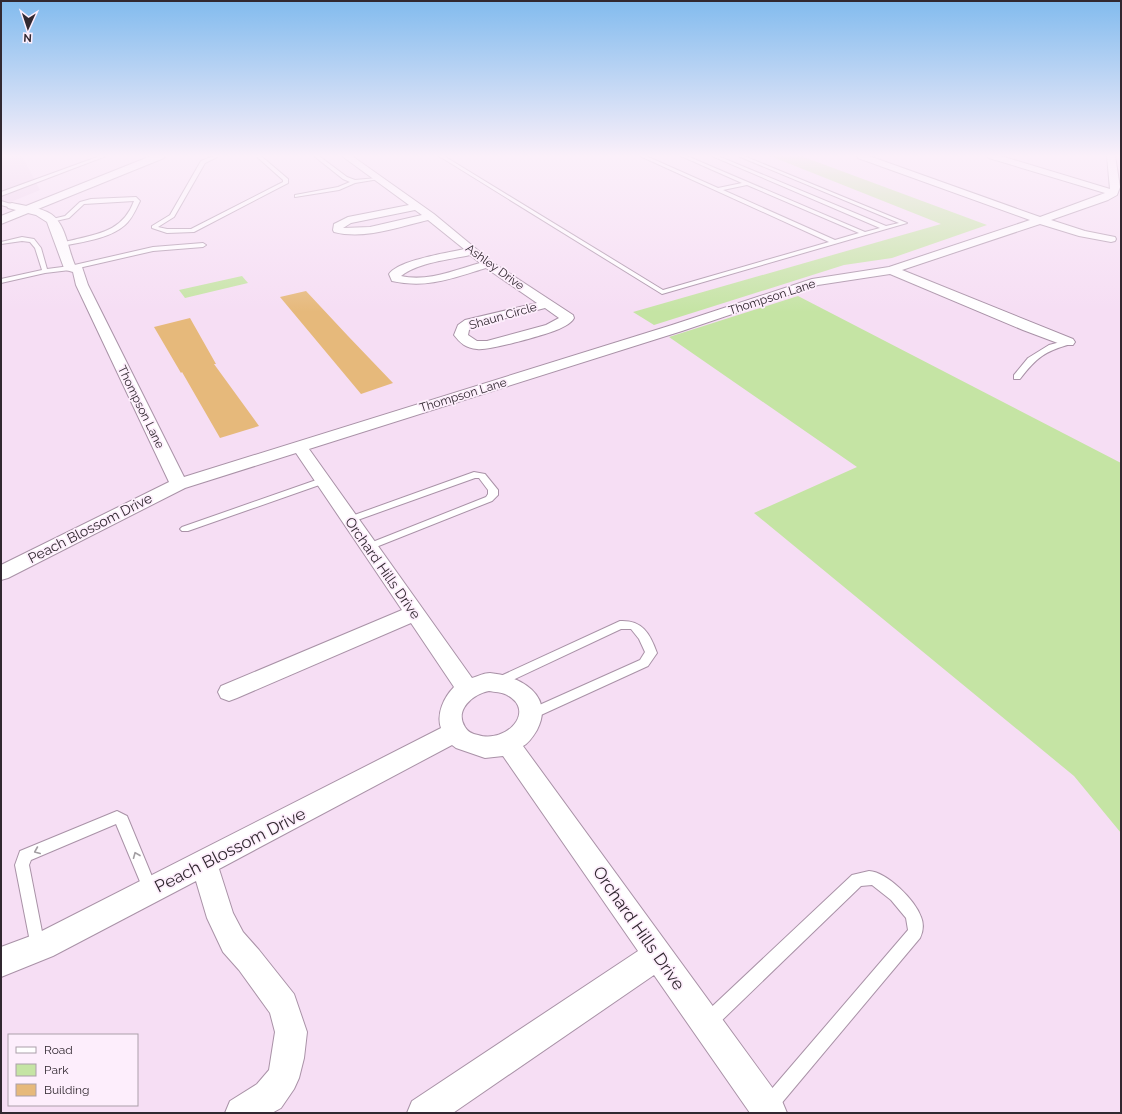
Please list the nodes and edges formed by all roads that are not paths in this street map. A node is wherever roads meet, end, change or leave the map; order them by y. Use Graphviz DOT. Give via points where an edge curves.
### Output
graph roads {
  1 [pos="12,208"];
  2 [pos="32,208"];
  3 [pos="77,208"];
  4 [pos="133,208"];
  5 [pos="177,208"];
  6 [pos="237,208"];
  7 [pos="411,208"];
  8 [pos="418,208"];
  9 [pos="525,208"];
  10 [pos="758,208"];
  11 [pos="805,208"];
  12 [pos="838,208"];
  13 [pos="867,208"];
  14 [pos="1006,208"];
  15 [pos="1075,208"];
  16 [pos="27,210"];
  17 [pos="430,216"];
  18 [pos="1,220"];
  19 [pos="52,220"];
  20 [pos="1040,220"];
  21 [pos="886,228"];
  22 [pos="865,234"];
  23 [pos="1111,239"];
  24 [pos="834,242"];
  25 [pos="3,244"];
  26 [pos="62,244"];
  27 [pos="203,245"];
  28 [pos="472,251"];
  29 [pos="488,264"];
  30 [pos="70,268"];
  31 [pos="890,270"];
  32 [pos="45,271"];
  33 [pos="1,281"];
  34 [pos="547,304"];
  35 [pos="568,318"];
  36 [pos="1068,342"];
  37 [pos="1017,377"];
  38 [pos="299,446"];
  39 [pos="322,481"];
  40 [pos="179,484"];
  41 [pos="349,520"];
  42 [pos="185,529"];
  43 [pos="368,547"];
  44 [pos="1,573"];
  45 [pos="414,613"];
  46 [pos="498,682"];
  47 [pos="468,689"];
  48 [pos="229,692"];
  49 [pos="530,715"];
  50 [pos="456,732"];
  51 [pos="508,744"];
  52 [pos="204,863"];
  53 [pos="151,891"];
  54 [pos="37,948"];
  55 [pos="658,955"];
  56 [pos="1,962"];
  57 [pos="706,1024"];
  58 [pos="768,1111"];
  59 [pos="242,1113"];
  60 [pos="424,1113"];
  1 -- 16 [label="street"];
  2 -- 16 [label="main road"];
  3 -- 19 [label="lane" via="67,217"];
  4 -- 26 [label="lane" via="121,225 90,238"];
  5 -- 6 [label="lane" via="172,216 154,227 192,231"];
  7 -- 17 [label="street" via="348,220 338,226 338,230 365,231"];
  8 -- 17 [label="street, Ashley Drive"];
  9 -- 24 [label="lane" via="662,292"];
  10 -- 24 [label="lane"];
  11 -- 22 [label="lane"];
  12 -- 21 [label="lane"];
  13 -- 21 [label="lane" via="904,223"];
  14 -- 20 [label="street"];
  15 -- 20 [label="street, Thompson Lane"];
  16 -- 18 [label="main road"];
  16 -- 19 [label="street"];
  17 -- 28 [label="street, Ashley Drive"];
  19 -- 26 [label="street, Thompson Lane"];
  20 -- 23 [label="street" via="1083,234"];
  20 -- 31 [label="street, Thompson Lane"];
  21 -- 22 [label="lane"];
  22 -- 24 [label="lane"];
  25 -- 32 [label="lane" via="22,239 32,240 38,248"];
  26 -- 30 [label="street, Thompson Lane"];
  27 -- 30 [label="lane" via="153,249"];
  28 -- 29 [label="street, Ashley Drive"];
  28 -- 29 [label="street" via="411,265 395,274 396,278 414,282 428,280"];
  29 -- 34 [label="street, Ashley Drive"];
  30 -- 32 [label="lane"];
  30 -- 40 [label="street, Thompson Lane" via="78,269 82,285"];
  31 -- 36 [label="street"];
  31 -- 38 [label="street, Thompson Lane" via="816,282"];
  32 -- 33 [label="lane"];
  34 -- 35 [label="street, Ashley Drive"];
  34 -- 35 [label="street, Shaun Circle" via="470,324 463,328 461,335 464,340 478,346 488,345 551,328"];
  36 -- 37 [label="lane" via="1052,347 1031,360"];
  38 -- 39 [label="street, Orchard Hills Drive"];
  38 -- 40 [label="street, Thompson Lane"];
  39 -- 41 [label="street, Orchard Hills Drive"];
  39 -- 42 [label="lane"];
  40 -- 44 [label="street, Peach Blossom Drive"];
  41 -- 43 [label="street, Orchard Hills Drive"];
  41 -- 43 [label="lane" via="474,475 482,476 493,490 493,495 489,499"];
  43 -- 45 [label="street, Orchard Hills Drive"];
  45 -- 47 [label="street, Orchard Hills Drive"];
  45 -- 48 [label="street"];
  46 -- 47 [label="street" via="474,685"];
  46 -- 49 [label="street" via="518,688 527,698"];
  46 -- 49 [label="lane" via="620,625 636,627 651,653 644,663"];
  47 -- 50 [label="street" via="453,704 450,717 453,730"];
  49 -- 51 [label="street" via="529,723 521,735"];
  50 -- 51 [label="street" via="462,740 476,747 493,748"];
  50 -- 52 [label="street, Peach Blossom Drive"];
  51 -- 55 [label="street, Orchard Hills Drive"];
  52 -- 53 [label="street, Peach Blossom Drive"];
  52 -- 59 [label="street" via="221,918 232,942 284,1005 290,1032 283,1078 269,1096"];
  53 -- 54 [label="street, Peach Blossom Drive"];
  53 -- 54 [label="lane, one-way" via="122,820 116,817 25,856 22,865"];
  54 -- 56 [label="street, Peach Blossom Drive"];
  55 -- 57 [label="street, Orchard Hills Drive"];
  55 -- 60 [label="street"];
  57 -- 58 [label="street, Orchard Hills Drive"];
  57 -- 58 [label="lane" via="857,880 873,878 880,882 914,916 915,933"];
}
